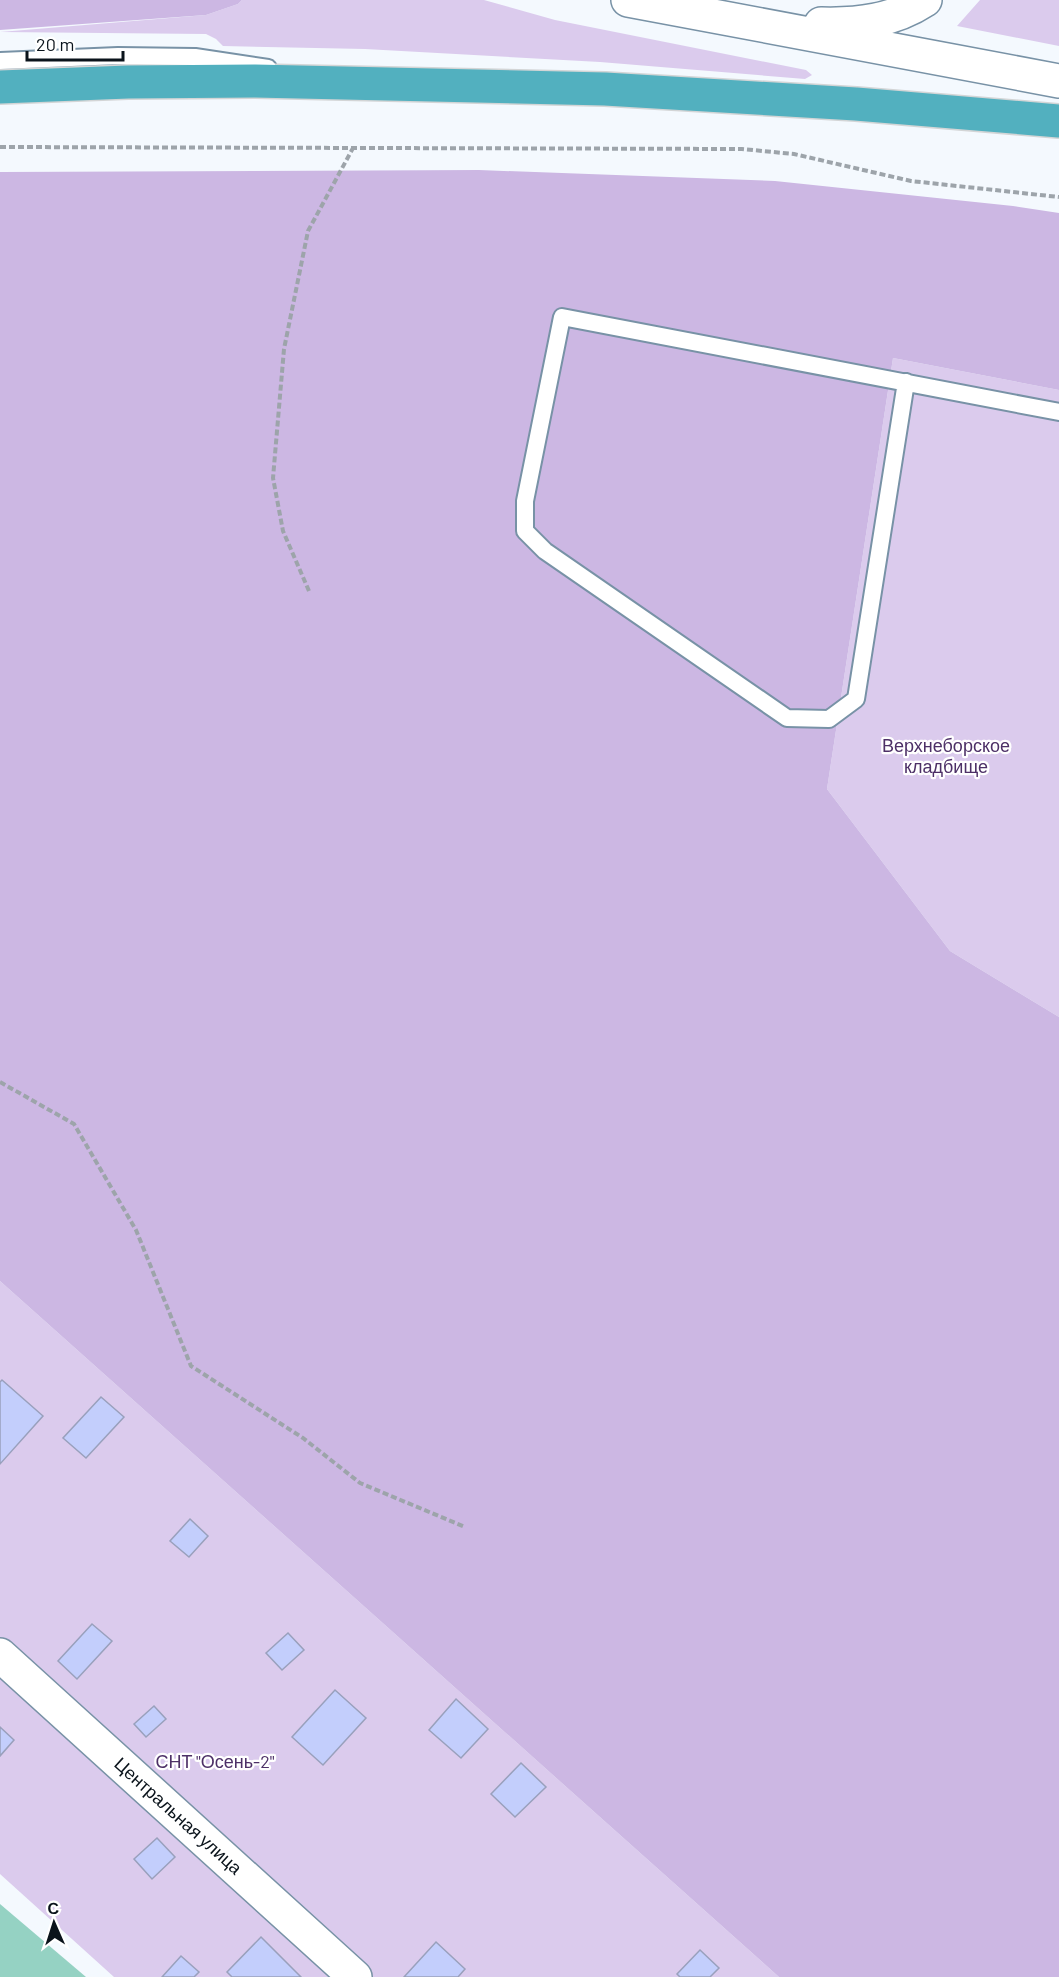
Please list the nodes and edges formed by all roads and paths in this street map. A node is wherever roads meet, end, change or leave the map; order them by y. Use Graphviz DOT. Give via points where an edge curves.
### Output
graph roads {
  1 [pos="628,0"];
  2 [pos="650,0"];
  3 [pos="925,0"];
  4 [pos="0,61"];
  5 [pos="1059,81"];
  6 [pos="367,83"];
  7 [pos="0,87"];
  8 [pos="1059,121"];
  9 [pos="0,147"];
  10 [pos="354,148"];
  11 [pos="1059,197"];
  12 [pos="906,382"];
  13 [pos="1059,412"];
  14 [pos="309,591"];
  15 [pos="0,1082"];
  16 [pos="465,1527"];
  17 [pos="0,1655"];
  18 [pos="355,1977"];
  1 -- 5 [label="street"];
  2 -- 3 [label="street" via="813,24 849,25 910,10"];
  4 -- 6 [label="lane" via="195,57"];
  6 -- 7 [label="highway" via="163,82"];
  6 -- 8 [label="highway" via="605,89"];
  9 -- 10 [label="path"];
  10 -- 11 [label="path" via="741,149 794,154 911,181"];
  10 -- 14 [label="path" via="308,231 284,349 273,478 283,531"];
  12 -- 12 [label="lane" via="562,317 525,501 525,531 545,551 787,718 829,719 856,699"];
  12 -- 13 [label="lane"];
  15 -- 16 [label="path" via="74,1124 136,1230 191,1366 303,1438 360,1483"];
  17 -- 18 [label="street, Центральная улица"];
}
